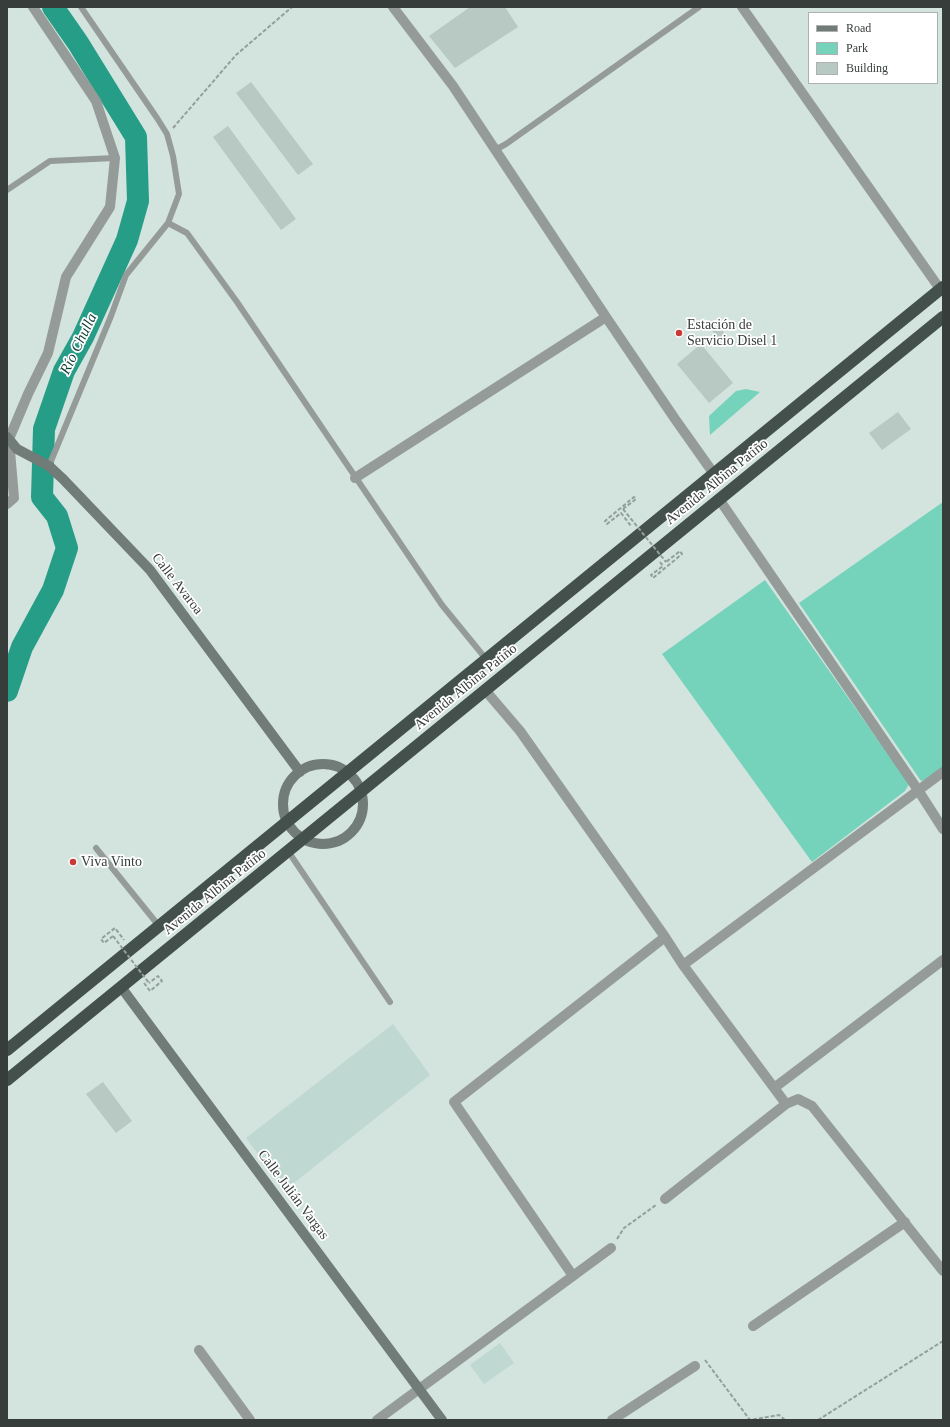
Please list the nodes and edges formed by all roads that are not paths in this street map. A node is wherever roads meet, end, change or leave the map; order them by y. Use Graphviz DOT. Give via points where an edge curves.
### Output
graph roads {
  1 [pos="33,7"];
  2 [pos="81,7"];
  3 [pos="393,7"];
  4 [pos="699,7"];
  5 [pos="742,7"];
  6 [pos="495,150"];
  7 [pos="115,158"];
  8 [pos="7,190"];
  9 [pos="168,223"];
  10 [pos="941,288"];
  11 [pos="606,317"];
  12 [pos="943,317"];
  13 [pos="8,438"];
  14 [pos="49,466"];
  15 [pos="714,474"];
  16 [pos="356,478"];
  17 [pos="719,499"];
  18 [pos="7,504"];
  19 [pos="486,659"];
  20 [pos="485,690"];
  21 [pos="300,772"];
  22 [pos="943,772"];
  23 [pos="347,773"];
  24 [pos="918,790"];
  25 [pos="361,792"];
  26 [pos="287,821"];
  27 [pos="943,829"];
  28 [pos="303,839"];
  29 [pos="96,848"];
  30 [pos="288,851"];
  31 [pos="159,926"];
  32 [pos="665,937"];
  33 [pos="943,960"];
  34 [pos="683,965"];
  35 [pos="121,987"];
  36 [pos="390,1002"];
  37 [pos="7,1050"];
  38 [pos="7,1080"];
  39 [pos="774,1088"];
  40 [pos="786,1104"];
  41 [pos="665,1199"];
  42 [pos="905,1222"];
  43 [pos="611,1248"];
  44 [pos="943,1271"];
  45 [pos="573,1276"];
  46 [pos="754,1326"];
  47 [pos="199,1350"];
  48 [pos="695,1366"];
  49 [pos="419,1389"];
  50 [pos="250,1420"];
  51 [pos="377,1420"];
  52 [pos="442,1420"];
  53 [pos="612,1420"];
  1 -- 7 [label="street" via="96,101"];
  2 -- 9 [label="lane" via="167,134 179,194"];
  3 -- 6 [label="street" via="453,86"];
  4 -- 6 [label="lane"];
  5 -- 10 [label="street"];
  6 -- 11 [label="street"];
  7 -- 8 [label="lane" via="50,160"];
  7 -- 13 [label="street" via="110,207 66,277 48,353"];
  9 -- 14 [label="lane" via="126,275"];
  9 -- 16 [label="lane" via="187,233"];
  10 -- 15 [label="highway, Avenida Albina Patiño"];
  11 -- 15 [label="street"];
  11 -- 16 [label="street"];
  12 -- 17 [label="highway, Avenida Albina Patiño"];
  13 -- 14 [label="main road, Calle Avaroa" via="17,449"];
  13 -- 18 [label="street" via="14,498"];
  14 -- 21 [label="main road, Calle Avaroa" via="150,570"];
  15 -- 19 [label="highway, Avenida Albina Patiño"];
  16 -- 19 [label="lane" via="442,605"];
  17 -- 20 [label="highway, Avenida Albina Patiño"];
  17 -- 24 [label="street"];
  19 -- 23 [label="highway, Avenida Albina Patiño"];
  20 -- 25 [label="highway, Avenida Albina Patiño"];
  20 -- 32 [label="street" via="520,731"];
  21 -- 23 [label="main road" via="311,766 324,764"];
  21 -- 26 [label="main road" via="292,779 283,800"];
  22 -- 24 [label="street"];
  23 -- 25 [label="main road"];
  23 -- 26 [label="highway, Avenida Albina Patiño"];
  24 -- 27 [label="street"];
  24 -- 34 [label="street"];
  25 -- 28 [label="highway, Avenida Albina Patiño"];
  25 -- 28 [label="main road" via="364,807 361,820 354,831 344,839 331,844 318,844"];
  26 -- 28 [label="main road"];
  26 -- 31 [label="highway, Avenida Albina Patiño"];
  28 -- 30 [label="highway, Avenida Albina Patiño"];
  29 -- 31 [label="lane"];
  30 -- 35 [label="highway, Avenida Albina Patiño"];
  30 -- 36 [label="lane"];
  31 -- 37 [label="highway, Avenida Albina Patiño"];
  32 -- 34 [label="street"];
  32 -- 45 [label="street" via="454,1102"];
  33 -- 39 [label="street"];
  34 -- 39 [label="street"];
  35 -- 38 [label="highway, Avenida Albina Patiño"];
  35 -- 49 [label="main road, Calle Julián Vargas"];
  39 -- 40 [label="street"];
  40 -- 41 [label="street"];
  40 -- 42 [label="street" via="798,1099 812,1106"];
  42 -- 44 [label="street"];
  42 -- 46 [label="street"];
  43 -- 45 [label="street"];
  45 -- 49 [label="street"];
  47 -- 50 [label="street"];
  48 -- 53 [label="street"];
  49 -- 51 [label="street"];
  49 -- 52 [label="main road, Calle Julián Vargas"];
}
